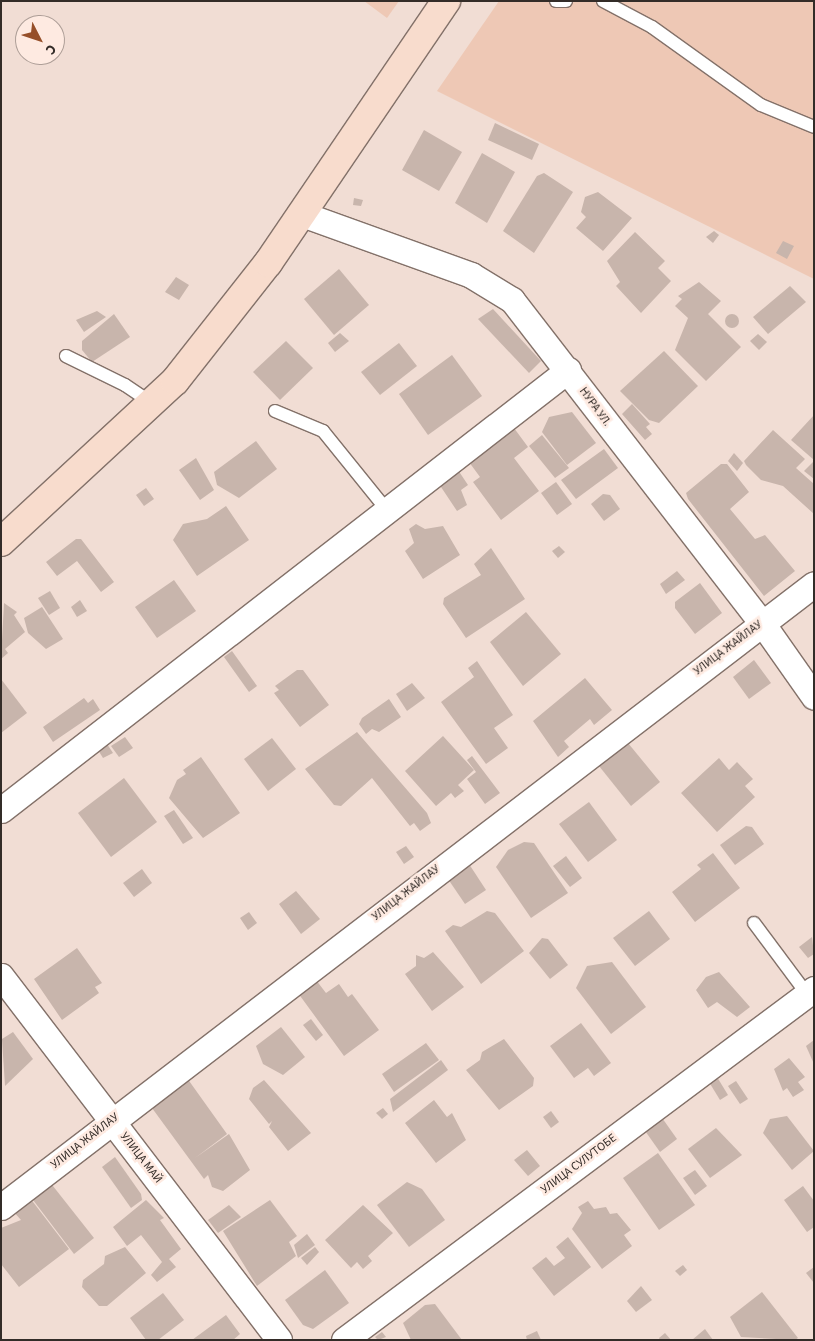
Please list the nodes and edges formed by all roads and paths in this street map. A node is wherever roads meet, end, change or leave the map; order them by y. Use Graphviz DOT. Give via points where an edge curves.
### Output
graph roads {
  1 [pos="446,1"];
  2 [pos="556,1"];
  3 [pos="566,1"];
  4 [pos="602,1"];
  5 [pos="814,127"];
  6 [pos="302,214"];
  7 [pos="66,356"];
  8 [pos="568,370"];
  9 [pos="153,404"];
  10 [pos="275,411"];
  11 [pos="386,509"];
  12 [pos="1,542"];
  13 [pos="814,584"];
  14 [pos="762,623"];
  15 [pos="814,698"];
  16 [pos="1,810"];
  17 [pos="754,923"];
  18 [pos="1,976"];
  19 [pos="810,992"];
  20 [pos="111,1120"];
  21 [pos="1,1207"];
  22 [pos="279,1340"];
  23 [pos="344,1340"];
  1 -- 6 [label="street"];
  2 -- 3 [label="lane"];
  4 -- 5 [label="lane" via="652,27 761,105"];
  6 -- 8 [label="street, НУРА УЛ." via="471,275 512,300"];
  6 -- 9 [label="street" via="230,314"];
  7 -- 9 [label="lane" via="125,384"];
  8 -- 11 [label="street"];
  8 -- 14 [label="street, НУРА УЛ." via="662,499"];
  9 -- 12 [label="street"];
  10 -- 11 [label="lane" via="323,431"];
  11 -- 16 [label="street"];
  13 -- 14 [label="street, УЛИЦА ЖАЙЛАУ"];
  14 -- 15 [label="street, НУРА УЛ."];
  14 -- 20 [label="street, УЛИЦА ЖАЙЛАУ"];
  17 -- 19 [label="lane"];
  18 -- 20 [label="street, УЛИЦА МАЙ"];
  19 -- 23 [label="street, УЛИЦА СУЛУТОБЕ"];
  20 -- 21 [label="street, УЛИЦА ЖАЙЛАУ"];
  20 -- 22 [label="street, УЛИЦА МАЙ"];
}
